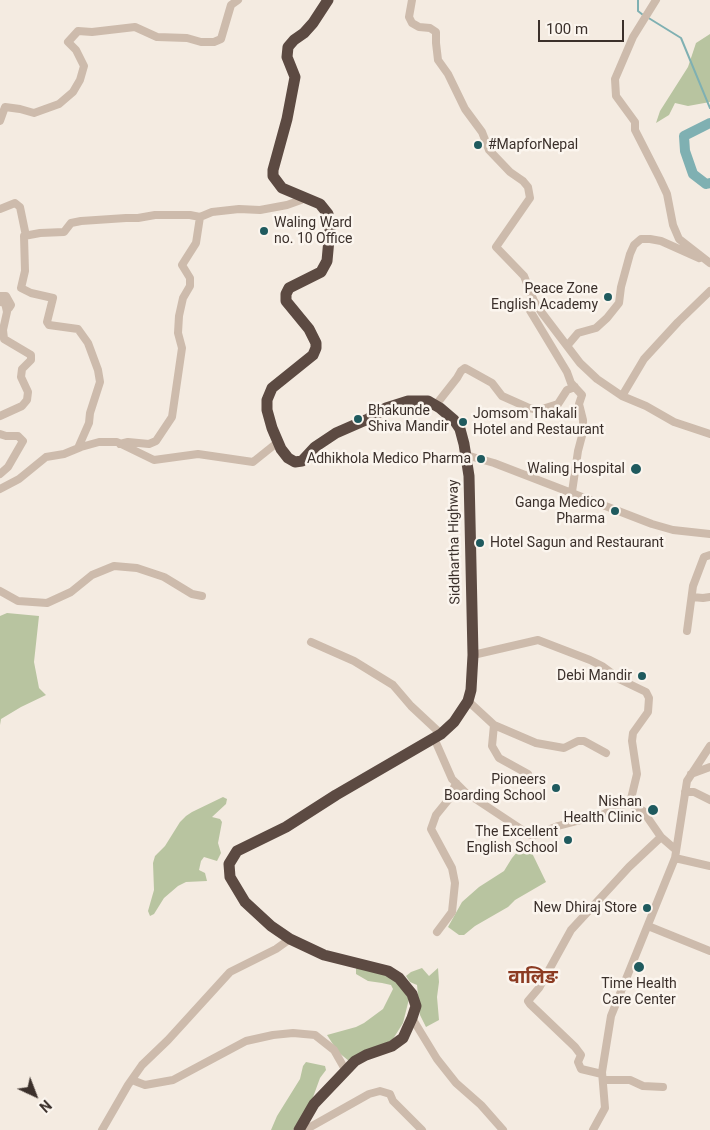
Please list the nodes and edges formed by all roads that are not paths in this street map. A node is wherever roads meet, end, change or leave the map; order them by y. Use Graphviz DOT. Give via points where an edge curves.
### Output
graph roads {
  1 [pos="238,0"];
  2 [pos="328,0"];
  3 [pos="412,0"];
  4 [pos="656,0"];
  5 [pos="0,121"];
  6 [pos="303,198"];
  7 [pos="0,209"];
  8 [pos="200,217"];
  9 [pos="26,236"];
  10 [pos="708,262"];
  11 [pos="710,291"];
  12 [pos="0,296"];
  13 [pos="534,301"];
  14 [pos="0,302"];
  15 [pos="7,312"];
  16 [pos="567,346"];
  17 [pos="575,388"];
  18 [pos="622,396"];
  19 [pos="436,406"];
  20 [pos="0,416"];
  21 [pos="0,434"];
  22 [pos="710,434"];
  23 [pos="278,442"];
  24 [pos="120,444"];
  25 [pos="78,448"];
  26 [pos="466,455"];
  27 [pos="0,474"];
  28 [pos="0,489"];
  29 [pos="572,492"];
  30 [pos="710,534"];
  31 [pos="710,555"];
  32 [pos="0,591"];
  33 [pos="202,596"];
  34 [pos="692,597"];
  35 [pos="710,597"];
  36 [pos="686,631"];
  37 [pos="311,642"];
  38 [pos="473,655"];
  39 [pos="468,701"];
  40 [pos="494,725"];
  41 [pos="438,736"];
  42 [pos="710,746"];
  43 [pos="606,753"];
  44 [pos="710,767"];
  45 [pos="528,774"];
  46 [pos="690,774"];
  47 [pos="456,783"];
  48 [pos="685,792"];
  49 [pos="710,800"];
  50 [pos="630,803"];
  51 [pos="661,837"];
  52 [pos="676,854"];
  53 [pos="710,866"];
  54 [pos="648,926"];
  55 [pos="437,932"];
  56 [pos="290,939"];
  57 [pos="710,951"];
  58 [pos="412,1018"];
  59 [pos="346,1071"];
  60 [pos="603,1077"];
  61 [pos="132,1080"];
  62 [pos="663,1087"];
  63 [pos="102,1130"];
  64 [pos="299,1130"];
  65 [pos="305,1130"];
  66 [pos="422,1130"];
  67 [pos="503,1130"];
  68 [pos="593,1130"];
  1 -- 5 [label="street" via="231,5 221,39 214,42 158,38 136,27 78,31 68,42 84,66 73,92 59,104 34,113 5,107"];
  2 -- 6 [label="highway, Siddhartha Highway" via="313,23 288,47 287,57 294,77 273,176 282,188"];
  3 -- 13 [label="street" via="409,17 419,27 436,32 438,60 465,109 482,132 489,150 528,188 530,198 496,247 524,276"];
  4 -- 10 [label="street" via="633,37 615,79 616,96 635,122 635,130 667,194 672,225 679,239"];
  6 -- 8 [label="street" via="260,210 212,212"];
  6 -- 23 [label="highway, Siddhartha Highway" via="320,204 328,214 327,261 321,272 289,288 286,294 286,301 316,343 313,354 272,388 267,410"];
  7 -- 9 [label="street" via="15,203 20,207"];
  8 -- 9 [label="street" via="154,215 81,221 71,223 64,232"];
  8 -- 24 [label="street" via="196,243 182,265 190,278 190,286 179,316 178,333 182,348 172,417 156,441"];
  9 -- 25 [label="street" via="21,288 53,298 47,322 78,329 88,342 98,370 100,382 89,423"];
  10 -- 16 [label="street" via="662,241 641,240 630,254 619,303 596,328 578,334"];
  11 -- 18 [label="street" via="644,360"];
  12 -- 15 [label="street" via="6,296 11,305"];
  13 -- 16 [label="street"];
  13 -- 17 [label="street" via="529,309"];
  14 -- 15 [label="street" via="5,303"];
  15 -- 20 [label="street" via="4,339 31,355 31,360 22,369 21,377 28,392 27,400 22,406"];
  16 -- 18 [label="street" via="596,379"];
  17 -- 19 [label="street" via="567,390 558,404 539,410 502,396 492,383 465,368 460,370"];
  17 -- 29 [label="street" via="582,395 579,404 583,432"];
  18 -- 22 [label="street" via="674,422"];
  19 -- 23 [label="highway, Siddhartha Highway" via="428,402 408,401 386,408 336,433 315,447 302,461 288,458"];
  19 -- 26 [label="highway, Siddhartha Highway" via="460,429"];
  21 -- 27 [label="street" via="18,436 23,441 8,467"];
  23 -- 24 [label="street" via="252,462 198,454 154,460"];
  24 -- 25 [label="street" via="98,442"];
  25 -- 28 [label="street" via="46,457 19,480"];
  26 -- 29 [label="street"];
  26 -- 38 [label="highway, Siddhartha Highway"];
  29 -- 30 [label="street" via="652,524"];
  31 -- 34 [label="street" via="704,557"];
  32 -- 33 [label="street" via="18,601 47,603 70,592 92,575 114,566 137,568 164,576 192,594"];
  34 -- 35 [label="street"];
  34 -- 36 [label="street"];
  37 -- 41 [label="street" via="354,660 393,685"];
  38 -- 39 [label="highway, Siddhartha Highway"];
  38 -- 50 [label="street" via="542,641 590,660 646,692 648,712 632,741 637,774"];
  39 -- 40 [label="street"];
  39 -- 41 [label="highway, Siddhartha Highway" via="454,722"];
  40 -- 43 [label="street" via="536,743 564,748 584,741"];
  40 -- 45 [label="street" via="492,746 499,758"];
  41 -- 47 [label="street"];
  41 -- 56 [label="highway, Siddhartha Highway" via="286,827 237,851 229,864 230,877 246,902"];
  42 -- 46 [label="street"];
  44 -- 46 [label="street"];
  46 -- 48 [label="street"];
  47 -- 50 [label="street" via="533,836"];
  47 -- 55 [label="street" via="431,828 452,868 456,883 452,912"];
  48 -- 49 [label="street" via="694,792"];
  48 -- 52 [label="street"];
  50 -- 51 [label="street" via="642,811"];
  51 -- 52 [label="street"];
  51 -- 60 [label="street" via="571,930 528,1001 575,1047 581,1055 578,1062 581,1069"];
  52 -- 53 [label="street"];
  52 -- 54 [label="street"];
  54 -- 57 [label="street"];
  54 -- 60 [label="street" via="611,1016"];
  56 -- 58 [label="highway, Siddhartha Highway" via="324,955 388,971 399,978 412,994 416,1006"];
  56 -- 61 [label="street" via="230,972 142,1065"];
  58 -- 59 [label="highway, Siddhartha Highway" via="403,1038 355,1061"];
  58 -- 67 [label="street" via="456,1083"];
  59 -- 61 [label="street" via="334,1050 315,1035 293,1033 246,1041 173,1080 145,1084"];
  59 -- 64 [label="highway, Siddhartha Highway" via="314,1104"];
  60 -- 62 [label="street"];
  60 -- 68 [label="street" via="605,1108"];
  61 -- 63 [label="street"];
  65 -- 66 [label="street" via="380,1091 390,1094"];
}
